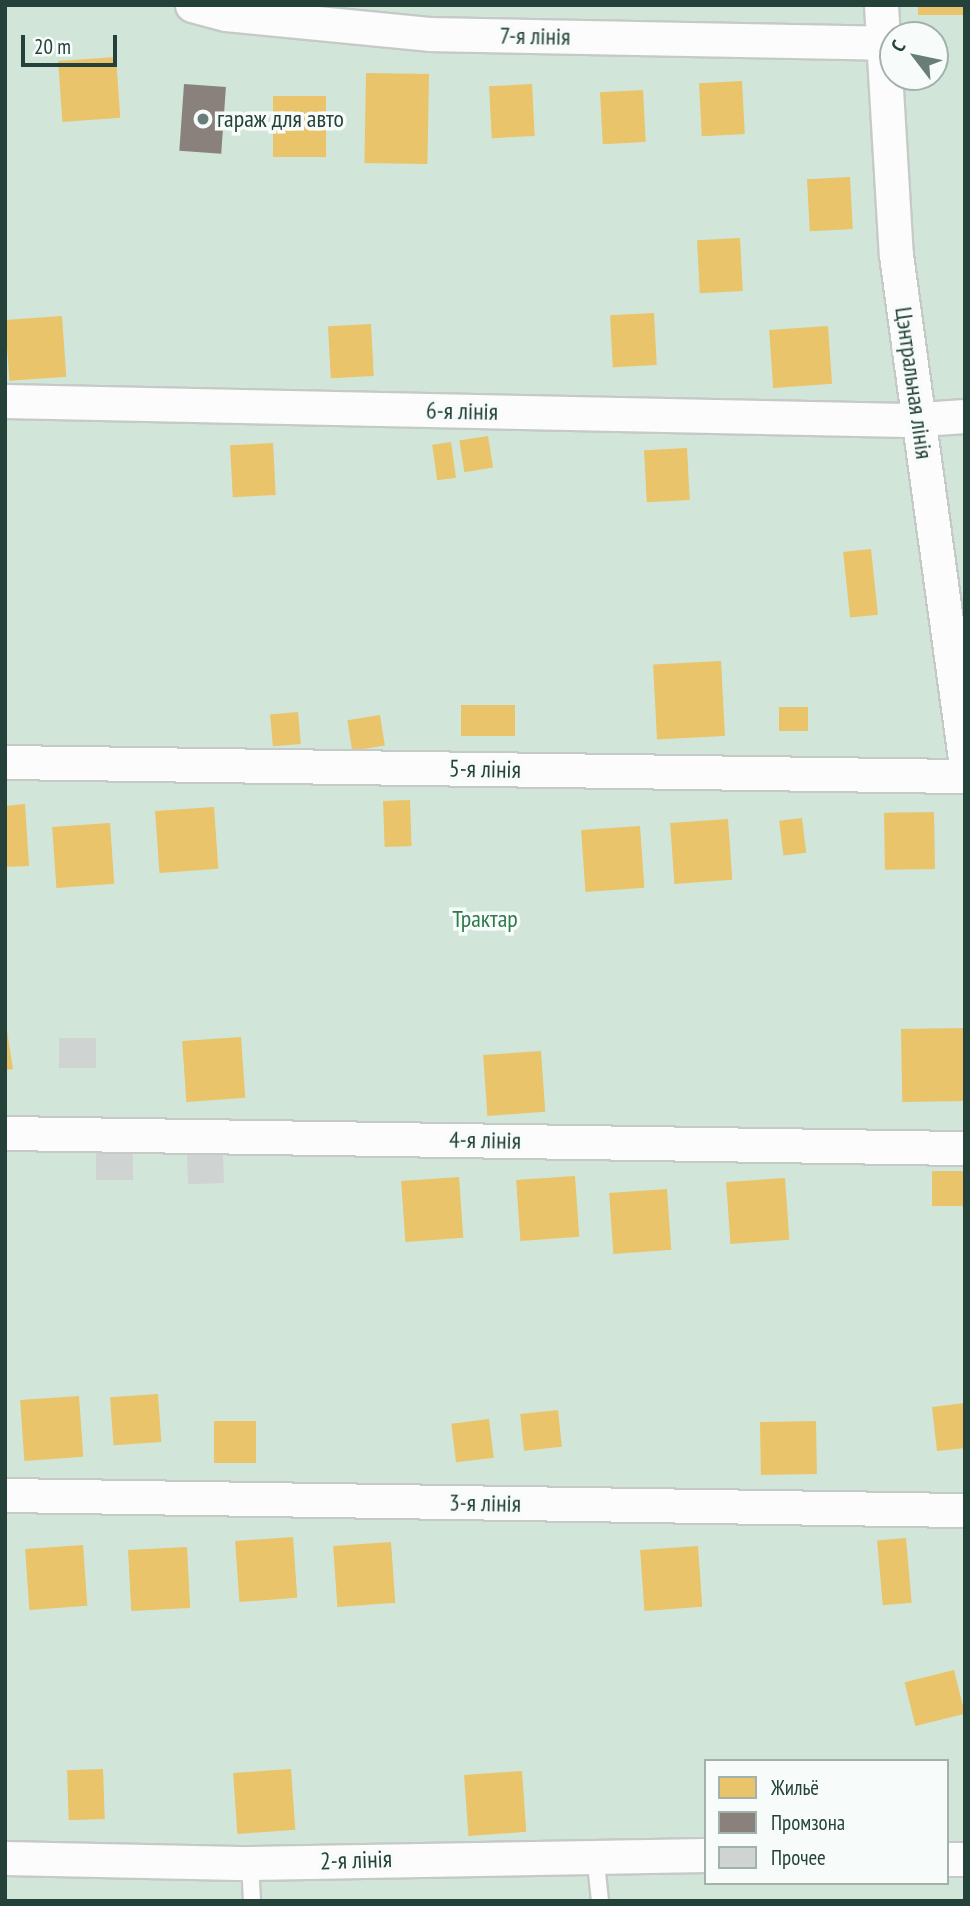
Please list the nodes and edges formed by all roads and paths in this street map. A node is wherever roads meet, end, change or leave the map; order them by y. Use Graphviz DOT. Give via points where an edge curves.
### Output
graph roads {
  1 [pos="192,5"];
  2 [pos="879,43"];
  3 [pos="885,91"];
  4 [pos="5,401"];
  5 [pos="965,416"];
  6 [pos="919,420"];
  7 [pos="957,647"];
  8 [pos="965,759"];
  9 [pos="5,762"];
  10 [pos="965,776"];
  11 [pos="5,1133"];
  12 [pos="965,1148"];
  13 [pos="5,1495"];
  14 [pos="965,1510"];
  15 [pos="595,1854"];
  16 [pos="704,1855"];
  17 [pos="5,1858"];
  18 [pos="250,1863"];
  19 [pos="252,1901"];
  20 [pos="600,1901"];
  1 -- 2 [label="street, 7-я лінія" via="226,14 431,34"];
  3 -- 6 [label="street, Цэнтральная лінія" via="897,255"];
  4 -- 6 [label="street, 6-я лінія"];
  5 -- 6 [label="street, 6-я лінія"];
  6 -- 7 [label="street, Цэнтральная лінія"];
  7 -- 8 [label="street, Цэнтральная лінія"];
  9 -- 10 [label="street, 5-я лінія"];
  11 -- 12 [label="street, 4-я лінія"];
  13 -- 14 [label="street, 3-я лінія"];
  15 -- 16 [label="street, 2-я лінія"];
  15 -- 18 [label="street, 2-я лінія"];
  15 -- 20 [label="lane"];
  17 -- 18 [label="street, 2-я лінія"];
  18 -- 19 [label="lane"];
}
